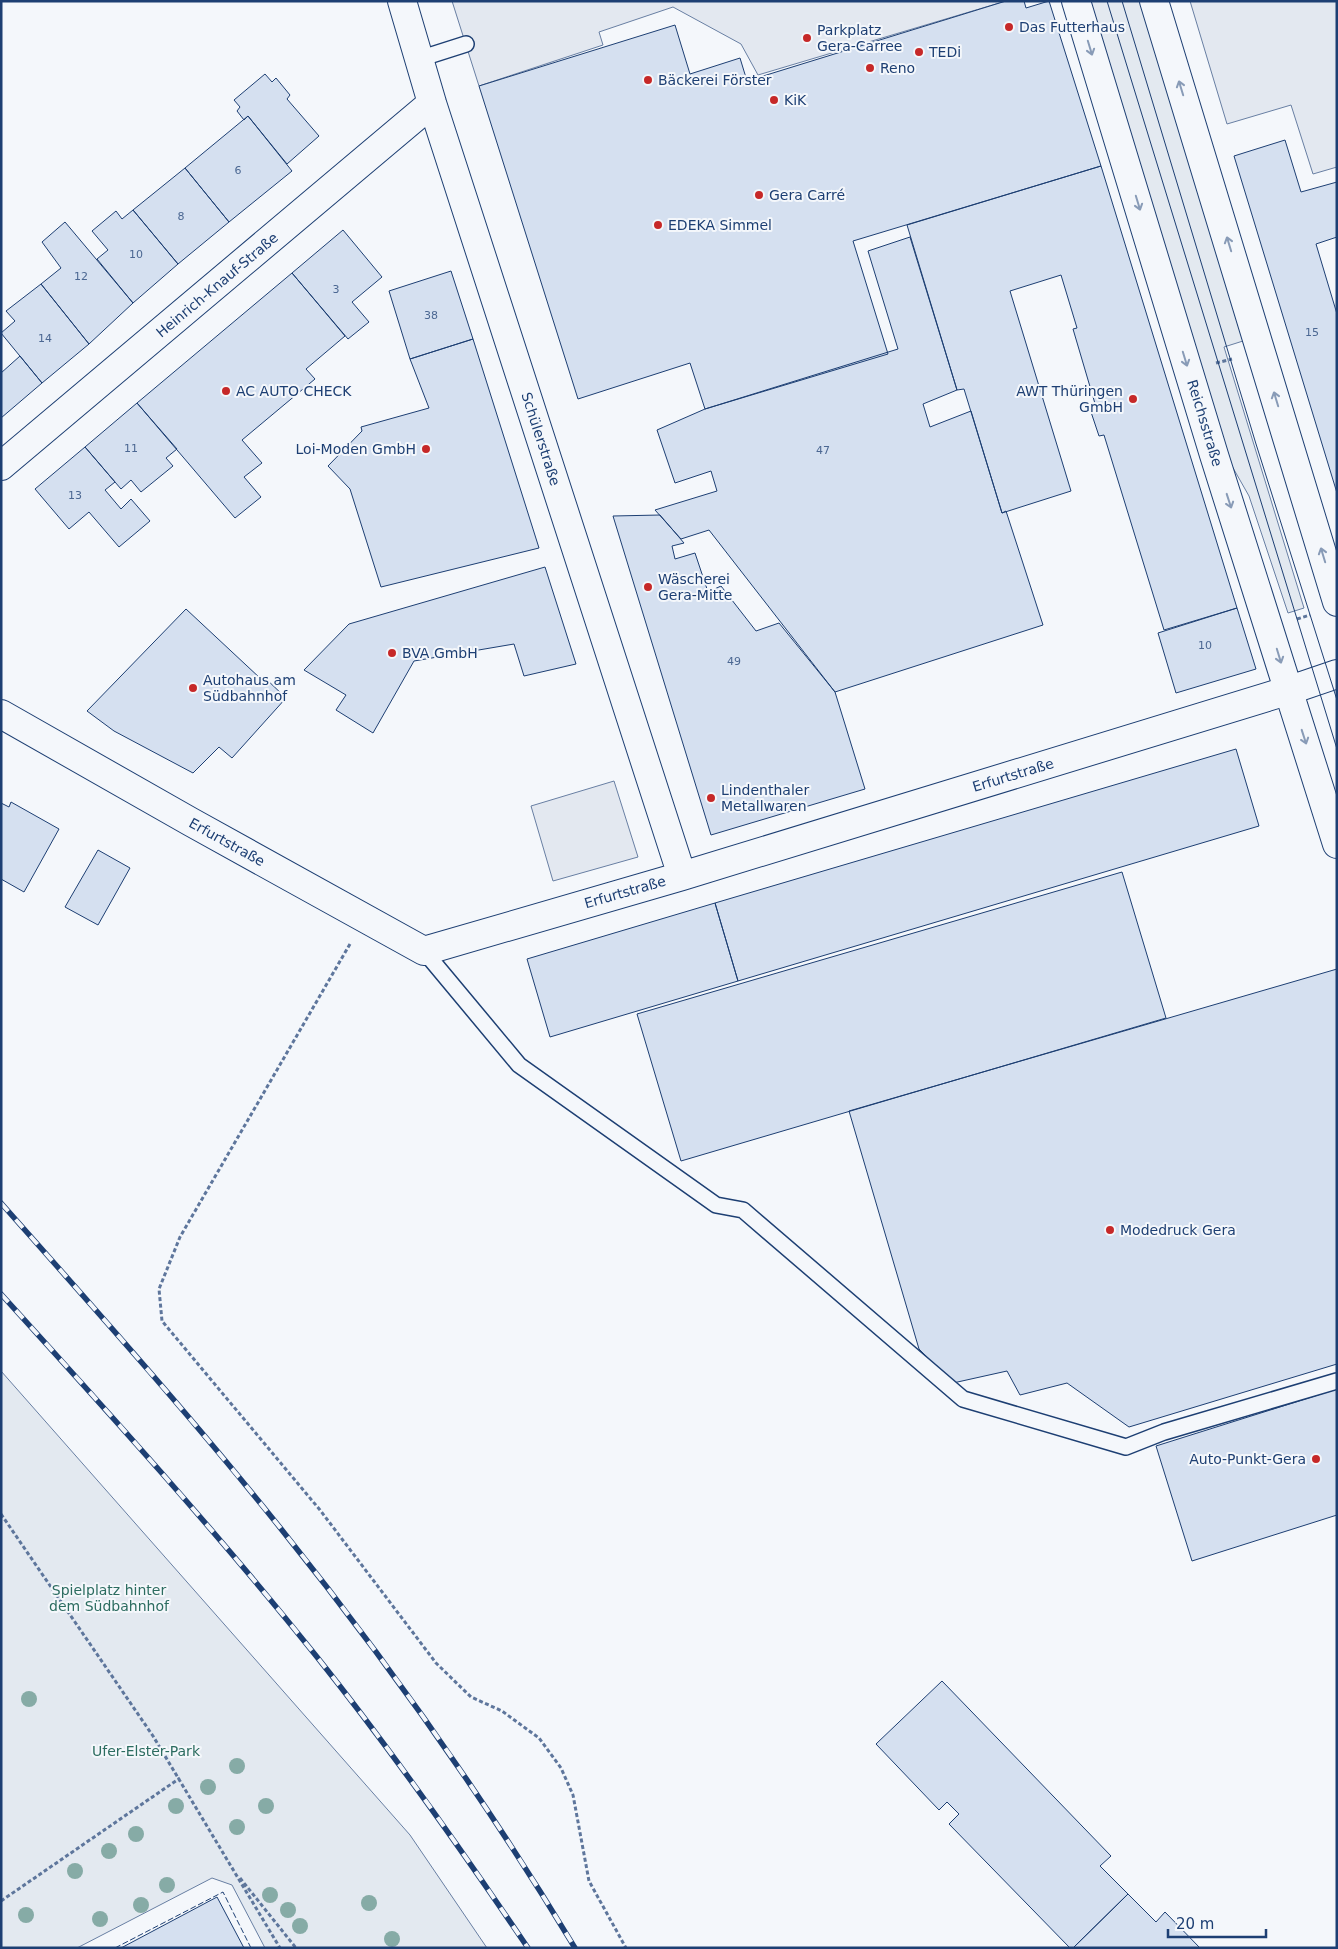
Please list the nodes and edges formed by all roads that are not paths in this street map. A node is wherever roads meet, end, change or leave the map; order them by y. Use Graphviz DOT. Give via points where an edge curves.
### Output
graph roads {
  1 [pos="402,1"];
  2 [pos="1076,1"];
  3 [pos="1154,1"];
  4 [pos="466,44"];
  5 [pos="419,59"];
  6 [pos="432,103"];
  7 [pos="1,466"];
  8 [pos="1327,607"];
  9 [pos="1337,674"];
  10 [pos="1290,690"];
  11 [pos="1,714"];
  12 [pos="1337,844"];
  13 [pos="682,876"];
  14 [pos="424,951"];
  15 [pos="1337,1381"];
  1 -- 5 [label="street, Schülerstraße"];
  2 -- 10 [label="street, Reichsstraße, one-way"];
  8 -- 3 [label="street, one-way" via="1262,350"];
  4 -- 5 [label="lane"];
  5 -- 6 [label="street, Schülerstraße"];
  6 -- 7 [label="street, Heinrich-Knauf-Straße"];
  6 -- 13 [label="street, Schülerstraße"];
  9 -- 10 [label="street, Erfurtstraße"];
  10 -- 12 [label="street, Reichsstraße, one-way"];
  10 -- 13 [label="street, Erfurtstraße"];
  11 -- 14 [label="street, Erfurtstraße"];
  13 -- 14 [label="street, Erfurtstraße"];
  14 -- 15 [label="lane" via="519,1065 716,1205 743,1210 963,1399 1126,1447 1164,1432"];
}
